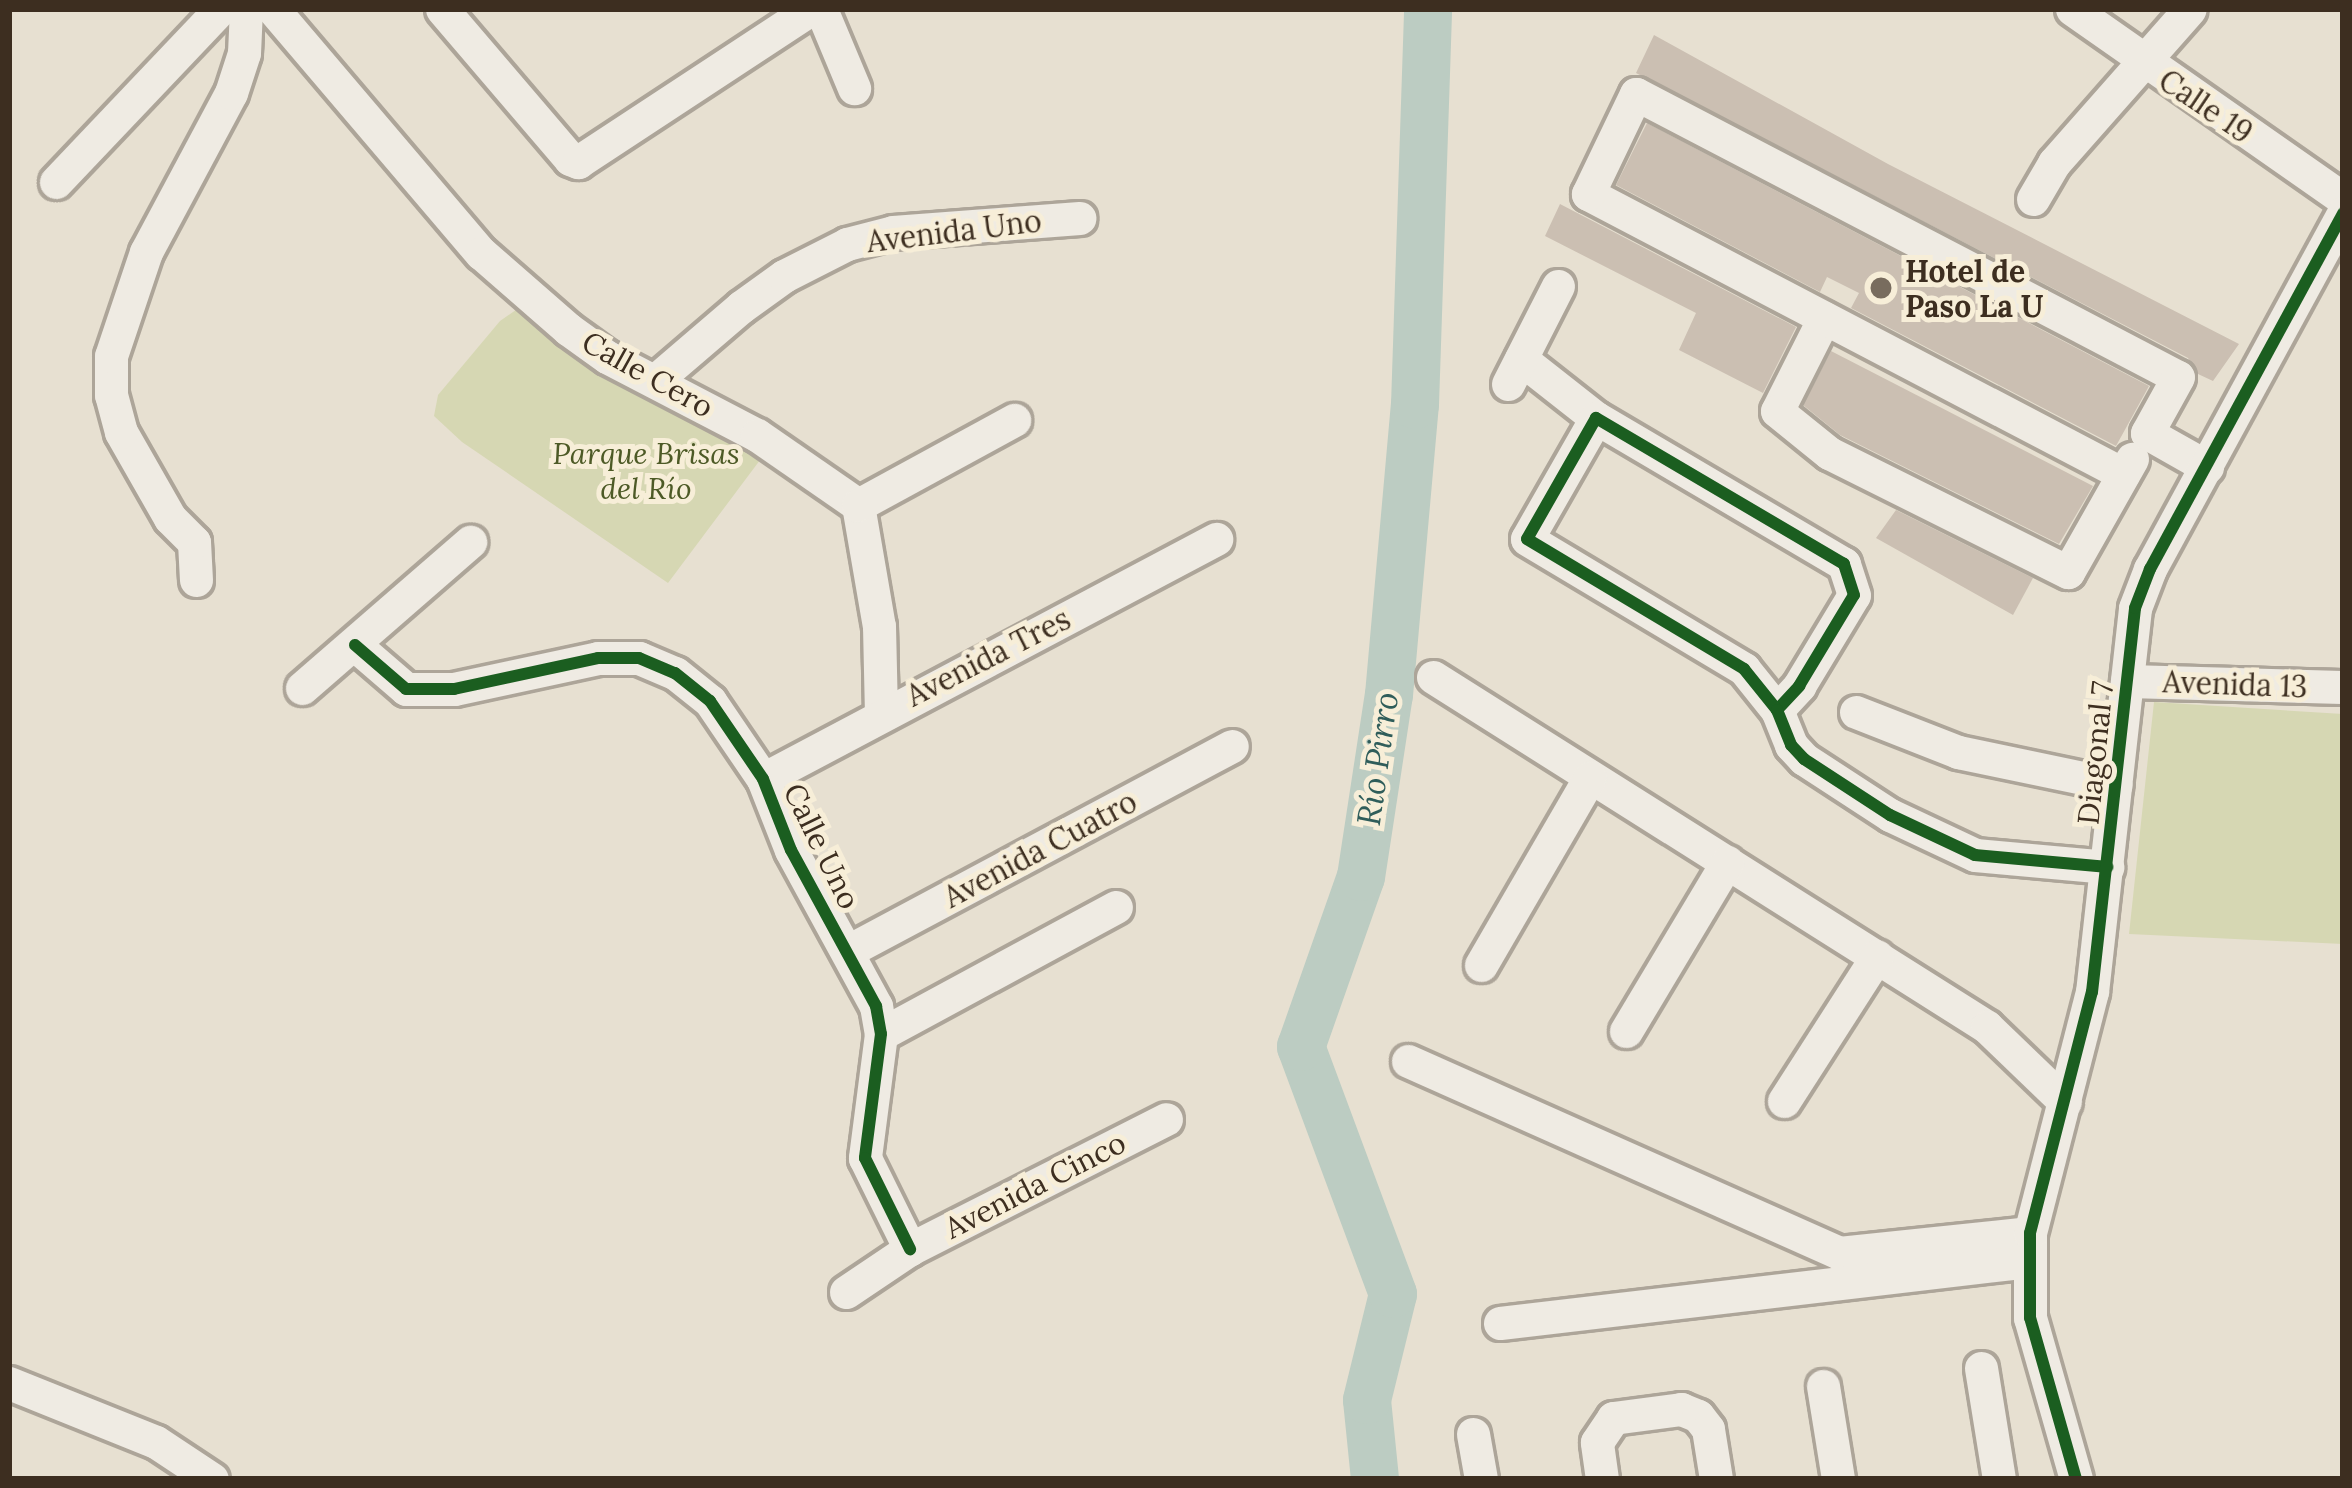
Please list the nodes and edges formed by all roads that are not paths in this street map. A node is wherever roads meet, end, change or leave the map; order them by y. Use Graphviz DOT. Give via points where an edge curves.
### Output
graph roads {
  1 [pos="220,9"];
  2 [pos="246,9"];
  3 [pos="273,9"];
  4 [pos="811,9"];
  5 [pos="820,9"];
  6 [pos="2072,9"];
  7 [pos="2190,9"];
  8 [pos="460,15"];
  9 [pos="2145,65"];
  10 [pos="854,88"];
  11 [pos="56,182"];
  12 [pos="2033,199"];
  13 [pos="2343,199"];
  14 [pos="2343,213"];
  15 [pos="1079,218"];
  16 [pos="1558,286"];
  17 [pos="1824,318"];
  18 [pos="657,380"];
  19 [pos="1596,418"];
  20 [pos="1014,420"];
  21 [pos="2147,433"];
  22 [pos="2206,467"];
  23 [pos="2123,474"];
  24 [pos="858,505"];
  25 [pos="1216,539"];
  26 [pos="470,542"];
  27 [pos="196,580"];
  28 [pos="356,646"];
  29 [pos="1433,677"];
  30 [pos="2127,681"];
  31 [pos="2342,683"];
  32 [pos="302,688"];
  33 [pos="1777,710"];
  34 [pos="881,712"];
  35 [pos="1856,712"];
  36 [pos="1232,746"];
  37 [pos="1590,777"];
  38 [pos="763,779"];
  39 [pos="2116,785"];
  40 [pos="1727,862"];
  41 [pos="2107,867"];
  42 [pos="1116,907"];
  43 [pos="848,951"];
  44 [pos="1877,956"];
  45 [pos="1481,965"];
  46 [pos="1626,1031"];
  47 [pos="881,1034"];
  48 [pos="1408,1061"];
  49 [pos="1784,1101"];
  50 [pos="2065,1102"];
  51 [pos="1166,1119"];
  52 [pos="2030,1247"];
  53 [pos="910,1249"];
  54 [pos="1840,1267"];
  55 [pos="846,1292"];
  56 [pos="1500,1323"];
  57 [pos="1981,1368"];
  58 [pos="9,1383"];
  59 [pos="1823,1387"];
  60 [pos="1473,1434"];
  61 [pos="212,1479"];
  62 [pos="1481,1479"];
  63 [pos="1602,1479"];
  64 [pos="1716,1479"];
  65 [pos="1838,1479"];
  66 [pos="1999,1479"];
  67 [pos="2077,1479"];
  1 -- 11 [label="street"];
  2 -- 27 [label="street" via="231,93 146,252 111,356 122,432 170,518 194,542"];
  3 -- 18 [label="street, Calle Cero" via="481,253 607,357"];
  4 -- 8 [label="street" via="587,160 570,159"];
  5 -- 10 [label="street"];
  6 -- 9 [label="street, Calle 19"];
  7 -- 9 [label="street"];
  9 -- 12 [label="street" via="2054,163"];
  9 -- 13 [label="street, Calle 19"];
  14 -- 22 [label="street, Diagonal 7"];
  15 -- 18 [label="street, Avenida Uno" via="893,232 848,244 784,276"];
  16 -- 19 [label="street" via="1514,372"];
  17 -- 21 [label="street" via="1588,194 1636,94 2178,377"];
  17 -- 23 [label="street"];
  17 -- 23 [label="street" via="1777,411 1829,453 2068,572"];
  18 -- 24 [label="street, Calle Cero" via="757,435"];
  19 -- 33 [label="street" via="1527,539 1744,669"];
  19 -- 33 [label="street" via="1844,564 1854,595"];
  20 -- 24 [label="street"];
  21 -- 22 [label="street"];
  21 -- 23 [label="street"];
  22 -- 30 [label="street, Diagonal 7" via="2134,608"];
  24 -- 34 [label="street" via="879,626"];
  25 -- 34 [label="street, Avenida Tres"];
  26 -- 28 [label="street"];
  28 -- 32 [label="street"];
  28 -- 38 [label="street, Calle Uno" via="406,689 639,658 710,700"];
  29 -- 37 [label="street"];
  30 -- 31 [label="street, Avenida 13"];
  30 -- 39 [label="street, Diagonal 7"];
  33 -- 41 [label="street" via="1804,759 1975,855"];
  34 -- 38 [label="street, Avenida Tres"];
  35 -- 39 [label="street" via="1958,752"];
  36 -- 43 [label="street, Avenida Cuatro"];
  37 -- 40 [label="street"];
  37 -- 45 [label="street"];
  38 -- 43 [label="street, Calle Uno" via="791,850"];
  39 -- 41 [label="street, Diagonal 7"];
  40 -- 44 [label="street"];
  40 -- 46 [label="street"];
  41 -- 50 [label="street, Diagonal 7" via="2092,992"];
  42 -- 47 [label="street"];
  43 -- 47 [label="street, Calle Uno"];
  44 -- 49 [label="street"];
  44 -- 50 [label="street" via="1987,1027"];
  47 -- 53 [label="street, Calle Uno" via="865,1158"];
  48 -- 54 [label="street"];
  50 -- 52 [label="street, Diagonal 7"];
  51 -- 53 [label="street, Avenida Cinco"];
  52 -- 54 [label="street"];
  52 -- 67 [label="street, Diagonal 7" via="2030,1318"];
  53 -- 55 [label="street, Avenida Cinco"];
  54 -- 56 [label="street"];
  57 -- 66 [label="street"];
  58 -- 61 [label="street" via="156,1442"];
  59 -- 65 [label="street"];
  60 -- 62 [label="street"];
  63 -- 64 [label="street" via="1597,1442 1613,1418 1681,1409 1708,1429"];
}
